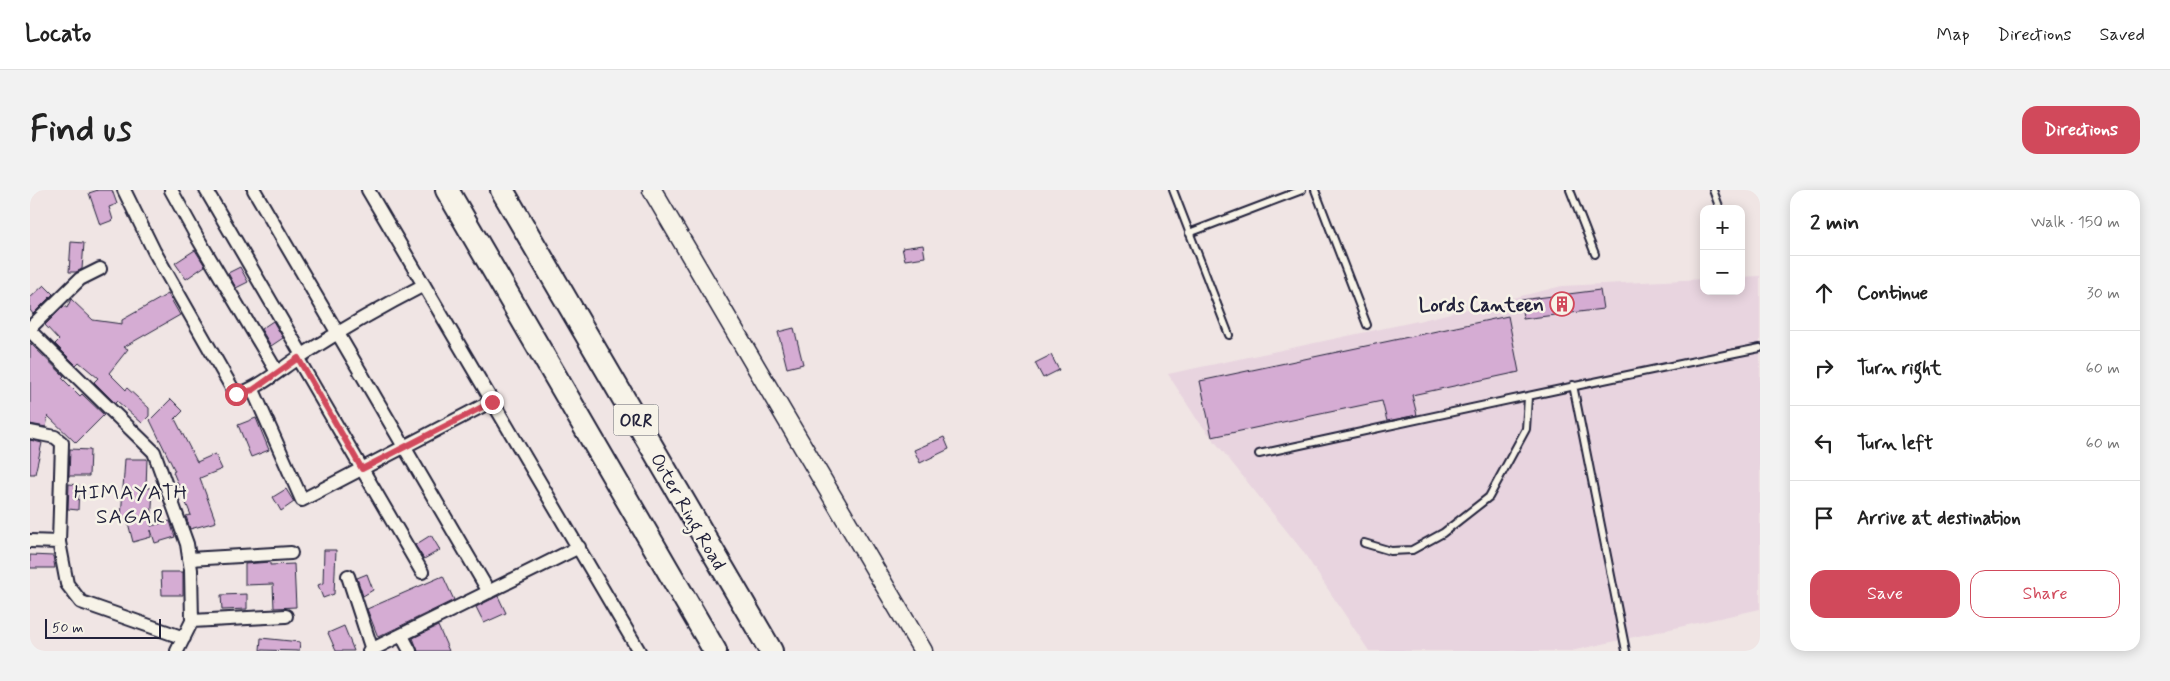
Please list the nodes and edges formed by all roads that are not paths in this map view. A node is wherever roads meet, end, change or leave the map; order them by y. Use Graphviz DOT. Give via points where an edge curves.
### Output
graph roads {
  1 [pos="124,190"];
  2 [pos="171,190"];
  3 [pos="206,190"];
  4 [pos="254,190"];
  5 [pos="368,190"];
  6 [pos="447,190"];
  7 [pos="502,190"];
  8 [pos="652,190"];
  9 [pos="1173,190"];
  10 [pos="1302,190"];
  11 [pos="1315,190"];
  12 [pos="1570,190"];
  13 [pos="1713,190"];
  14 [pos="1719,205"];
  15 [pos="1189,233"];
  16 [pos="1595,254"];
  17 [pos="100,269"];
  18 [pos="424,285"];
  19 [pos="1367,325"];
  20 [pos="30,330"];
  21 [pos="338,333"];
  22 [pos="1229,335"];
  23 [pos="1760,348"];
  24 [pos="300,357"];
  25 [pos="277,372"];
  26 [pos="1573,385"];
  27 [pos="253,390"];
  28 [pos="1528,397"];
  29 [pos="492,402"];
  30 [pos="30,432"];
  31 [pos="404,447"];
  32 [pos="1259,454"];
  33 [pos="362,469"];
  34 [pos="30,541"];
  35 [pos="60,542"];
  36 [pos="1364,543"];
  37 [pos="579,547"];
  38 [pos="291,553"];
  39 [pos="189,559"];
  40 [pos="422,572"];
  41 [pos="348,576"];
  42 [pos="489,592"];
  43 [pos="286,616"];
  44 [pos="192,620"];
  45 [pos="402,636"];
  46 [pos="184,638"];
  47 [pos="370,650"];
  48 [pos="177,651"];
  49 [pos="410,651"];
  50 [pos="639,651"];
  51 [pos="715,651"];
  52 [pos="771,651"];
  53 [pos="923,651"];
  54 [pos="1626,651"];
  1 -- 27 [label="street" via="154,252 236,394"];
  2 -- 25 [label="street"];
  3 -- 24 [label="street"];
  4 -- 21 [label="street"];
  5 -- 18 [label="street"];
  6 -- 51 [label="highway, ORR"];
  7 -- 52 [label="highway, Outer Ring Road / ORR"];
  8 -- 53 [label="main road"];
  9 -- 15 [label="lane"];
  10 -- 15 [label="lane"];
  11 -- 19 [label="lane"];
  12 -- 16 [label="lane"];
  13 -- 14 [label="lane"];
  15 -- 22 [label="lane"];
  17 -- 20 [label="street" via="80,279"];
  18 -- 21 [label="street"];
  18 -- 29 [label="street"];
  20 -- 39 [label="street" via="154,452 187,544"];
  21 -- 24 [label="street"];
  21 -- 31 [label="street"];
  23 -- 26 [label="lane"];
  24 -- 25 [label="street"];
  24 -- 33 [label="street"];
  25 -- 27 [label="street"];
  26 -- 28 [label="lane"];
  26 -- 54 [label="lane"];
  27 -- 33 [label="street" via="302,500"];
  28 -- 32 [label="lane"];
  28 -- 36 [label="lane" via="1526,429 1489,497 1443,533 1412,550 1391,551"];
  29 -- 31 [label="street"];
  29 -- 37 [label="street"];
  30 -- 35 [label="street" via="55,437 62,443"];
  31 -- 33 [label="street"];
  31 -- 42 [label="street"];
  33 -- 40 [label="street"];
  34 -- 35 [label="street"];
  35 -- 46 [label="street" via="67,584 81,602"];
  37 -- 42 [label="street"];
  37 -- 50 [label="street"];
  38 -- 39 [label="street"];
  39 -- 44 [label="street"];
  41 -- 47 [label="street"];
  42 -- 45 [label="street"];
  43 -- 44 [label="street"];
  44 -- 46 [label="street"];
  45 -- 47 [label="street"];
  45 -- 49 [label="street"];
  46 -- 48 [label="street"];
}
